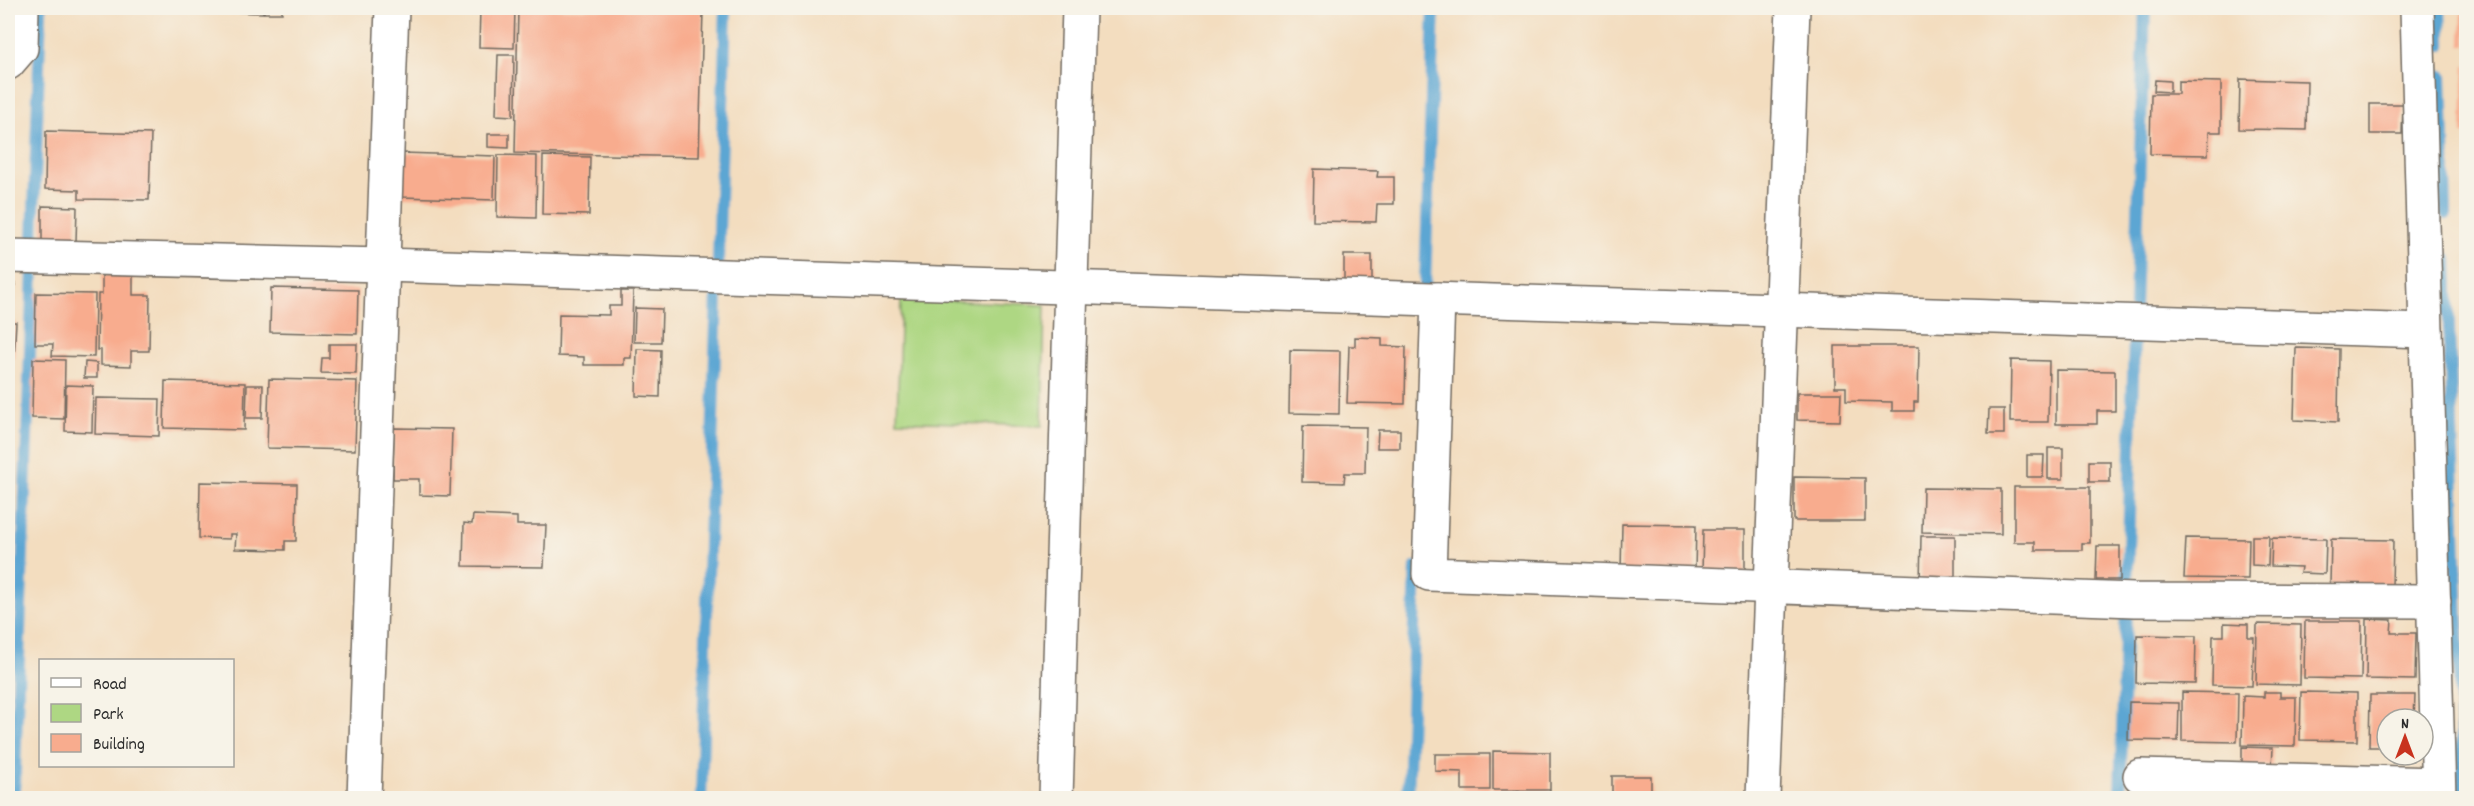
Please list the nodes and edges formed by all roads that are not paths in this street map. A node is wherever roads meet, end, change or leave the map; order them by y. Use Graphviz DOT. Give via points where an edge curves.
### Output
graph roads {
  1 [pos="22,8"];
  2 [pos="392,8"];
  3 [pos="1079,8"];
  4 [pos="1792,8"];
  5 [pos="2417,8"];
  6 [pos="8,63"];
  7 [pos="8,256"];
  8 [pos="383,265"];
  9 [pos="1071,287"];
  10 [pos="1438,299"];
  11 [pos="1781,310"];
  12 [pos="2426,331"];
  13 [pos="1771,586"];
  14 [pos="2434,601"];
  15 [pos="2140,776"];
  16 [pos="2439,791"];
  17 [pos="364,798"];
  18 [pos="1056,798"];
  19 [pos="1763,798"];
  1 -- 6 [label="street" via="21,48"];
  2 -- 8 [label="street"];
  3 -- 9 [label="street"];
  4 -- 11 [label="street"];
  5 -- 12 [label="street"];
  7 -- 8 [label="street"];
  8 -- 9 [label="street"];
  8 -- 17 [label="street"];
  9 -- 10 [label="street"];
  9 -- 18 [label="street"];
  10 -- 11 [label="street"];
  10 -- 13 [label="street" via="1430,574"];
  11 -- 12 [label="street"];
  11 -- 13 [label="street"];
  12 -- 14 [label="street"];
  13 -- 14 [label="street" via="2134,600"];
  13 -- 19 [label="street"];
  14 -- 16 [label="street"];
  15 -- 16 [label="street"];
}
